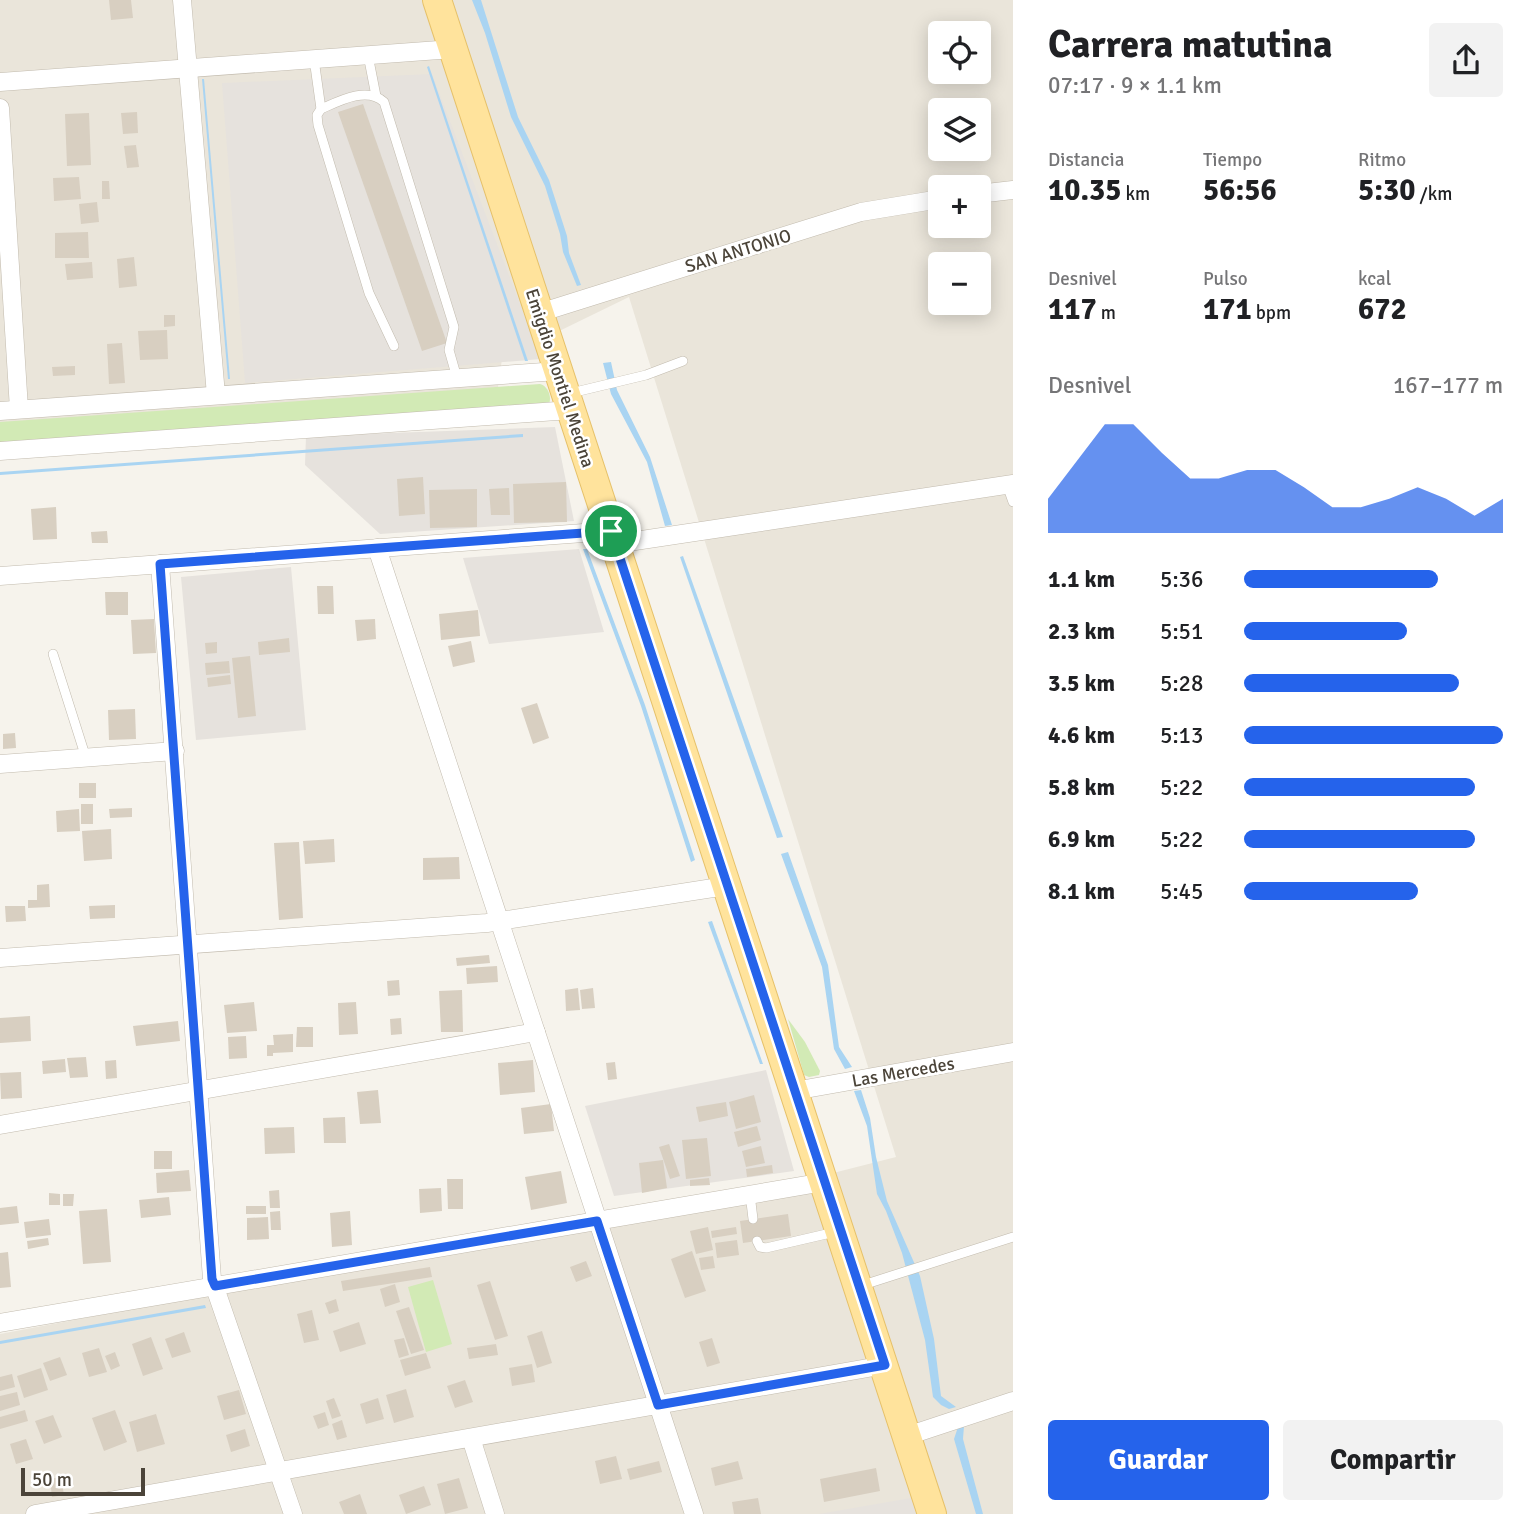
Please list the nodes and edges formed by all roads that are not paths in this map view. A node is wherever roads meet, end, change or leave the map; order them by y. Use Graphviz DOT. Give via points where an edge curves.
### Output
graph roads {
  1 [pos="182,0"];
  2 [pos="437,0"];
  3 [pos="453,49"];
  4 [pos="368,55"];
  5 [pos="314,59"];
  6 [pos="188,68"];
  7 [pos="0,82"];
  8 [pos="376,96"];
  9 [pos="0,108"];
  10 [pos="320,109"];
  11 [pos="1013,190"];
  12 [pos="991,193"];
  13 [pos="928,201"];
  14 [pos="538,313"];
  15 [pos="394,346"];
  16 [pos="683,361"];
  17 [pos="457,378"];
  18 [pos="565,392"];
  19 [pos="216,395"];
  20 [pos="19,409"];
  21 [pos="0,411"];
  22 [pos="0,451"];
  23 [pos="1011,491"];
  24 [pos="613,538"];
  25 [pos="377,548"];
  26 [pos="160,564"];
  27 [pos="0,576"];
  28 [pos="53,654"];
  29 [pos="175,751"];
  30 [pos="86,758"];
  31 [pos="0,764"];
  32 [pos="726,886"];
  33 [pos="500,922"];
  34 [pos="188,945"];
  35 [pos="0,958"];
  36 [pos="536,1032"];
  37 [pos="1013,1052"];
  38 [pos="198,1091"];
  39 [pos="794,1091"];
  40 [pos="0,1125"];
  41 [pos="824,1182"];
  42 [pos="750,1194"];
  43 [pos="753,1219"];
  44 [pos="597,1221"];
  45 [pos="840,1231"];
  46 [pos="1013,1237"];
  47 [pos="757,1241"];
  48 [pos="215,1286"];
  49 [pos="859,1287"];
  50 [pos="0,1323"];
  51 [pos="885,1365"];
  52 [pos="1013,1401"];
  53 [pos="658,1405"];
  54 [pos="907,1436"];
  55 [pos="471,1438"];
  56 [pos="278,1471"];
  57 [pos="99,1508"];
  58 [pos="34,1514"];
  59 [pos="293,1514"];
  60 [pos="495,1514"];
  61 [pos="694,1514"];
  62 [pos="932,1514"];
  1 -- 6 [label="street"];
  2 -- 3 [label="main road, Emigdio Montiel Medina"];
  3 -- 4 [label="street"];
  3 -- 14 [label="main road, Emigdio Montiel Medina"];
  4 -- 5 [label="street"];
  4 -- 8 [label="lane"];
  5 -- 6 [label="street"];
  5 -- 10 [label="lane"];
  6 -- 7 [label="street"];
  6 -- 19 [label="street"];
  8 -- 10 [label="lane" via="347,98"];
  8 -- 17 [label="lane" via="384,102 454,327 449,350"];
  9 -- 20 [label="street"];
  10 -- 15 [label="lane" via="318,125 369,293"];
  11 -- 12 [label="street"];
  13 -- 14 [label="street, SAN ANTONIO" via="861,212"];
  14 -- 18 [label="main road, Emigdio Montiel Medina"];
  16 -- 18 [label="lane" via="646,375"];
  17 -- 18 [label="street"];
  17 -- 19 [label="street"];
  18 -- 22 [label="street"];
  18 -- 24 [label="main road, Emigdio Montiel Medina"];
  19 -- 20 [label="street"];
  20 -- 21 [label="street"];
  23 -- 24 [label="street"];
  24 -- 25 [label="street"];
  24 -- 32 [label="main road, Emigdio Montiel Medina"];
  25 -- 26 [label="street"];
  25 -- 33 [label="street"];
  26 -- 27 [label="street"];
  26 -- 29 [label="street"];
  28 -- 30 [label="lane"];
  29 -- 30 [label="street"];
  29 -- 34 [label="street"];
  30 -- 31 [label="street"];
  32 -- 33 [label="street"];
  32 -- 39 [label="main road, Emigdio Montiel Medina"];
  33 -- 34 [label="street"];
  33 -- 36 [label="street"];
  34 -- 35 [label="street"];
  34 -- 38 [label="street"];
  36 -- 38 [label="street"];
  36 -- 44 [label="street"];
  37 -- 39 [label="street, Las Mercedes"];
  38 -- 40 [label="street"];
  38 -- 48 [label="street"];
  39 -- 41 [label="main road, Emigdio Montiel Medina"];
  41 -- 42 [label="street"];
  41 -- 45 [label="main road, Emigdio Montiel Medina"];
  42 -- 43 [label="lane"];
  42 -- 44 [label="street"];
  44 -- 48 [label="street"];
  44 -- 53 [label="street"];
  45 -- 47 [label="lane" via="766,1248"];
  45 -- 49 [label="main road, Emigdio Montiel Medina"];
  46 -- 49 [label="lane"];
  48 -- 50 [label="street"];
  48 -- 56 [label="street"];
  49 -- 51 [label="main road, Emigdio Montiel Medina"];
  51 -- 53 [label="street"];
  51 -- 54 [label="main road, Emigdio Montiel Medina"];
  52 -- 54 [label="street"];
  53 -- 55 [label="street"];
  53 -- 61 [label="street"];
  54 -- 62 [label="main road, Emigdio Montiel Medina"];
  55 -- 56 [label="street"];
  55 -- 60 [label="street"];
  56 -- 57 [label="street"];
  56 -- 59 [label="street"];
  57 -- 58 [label="street"];
}
